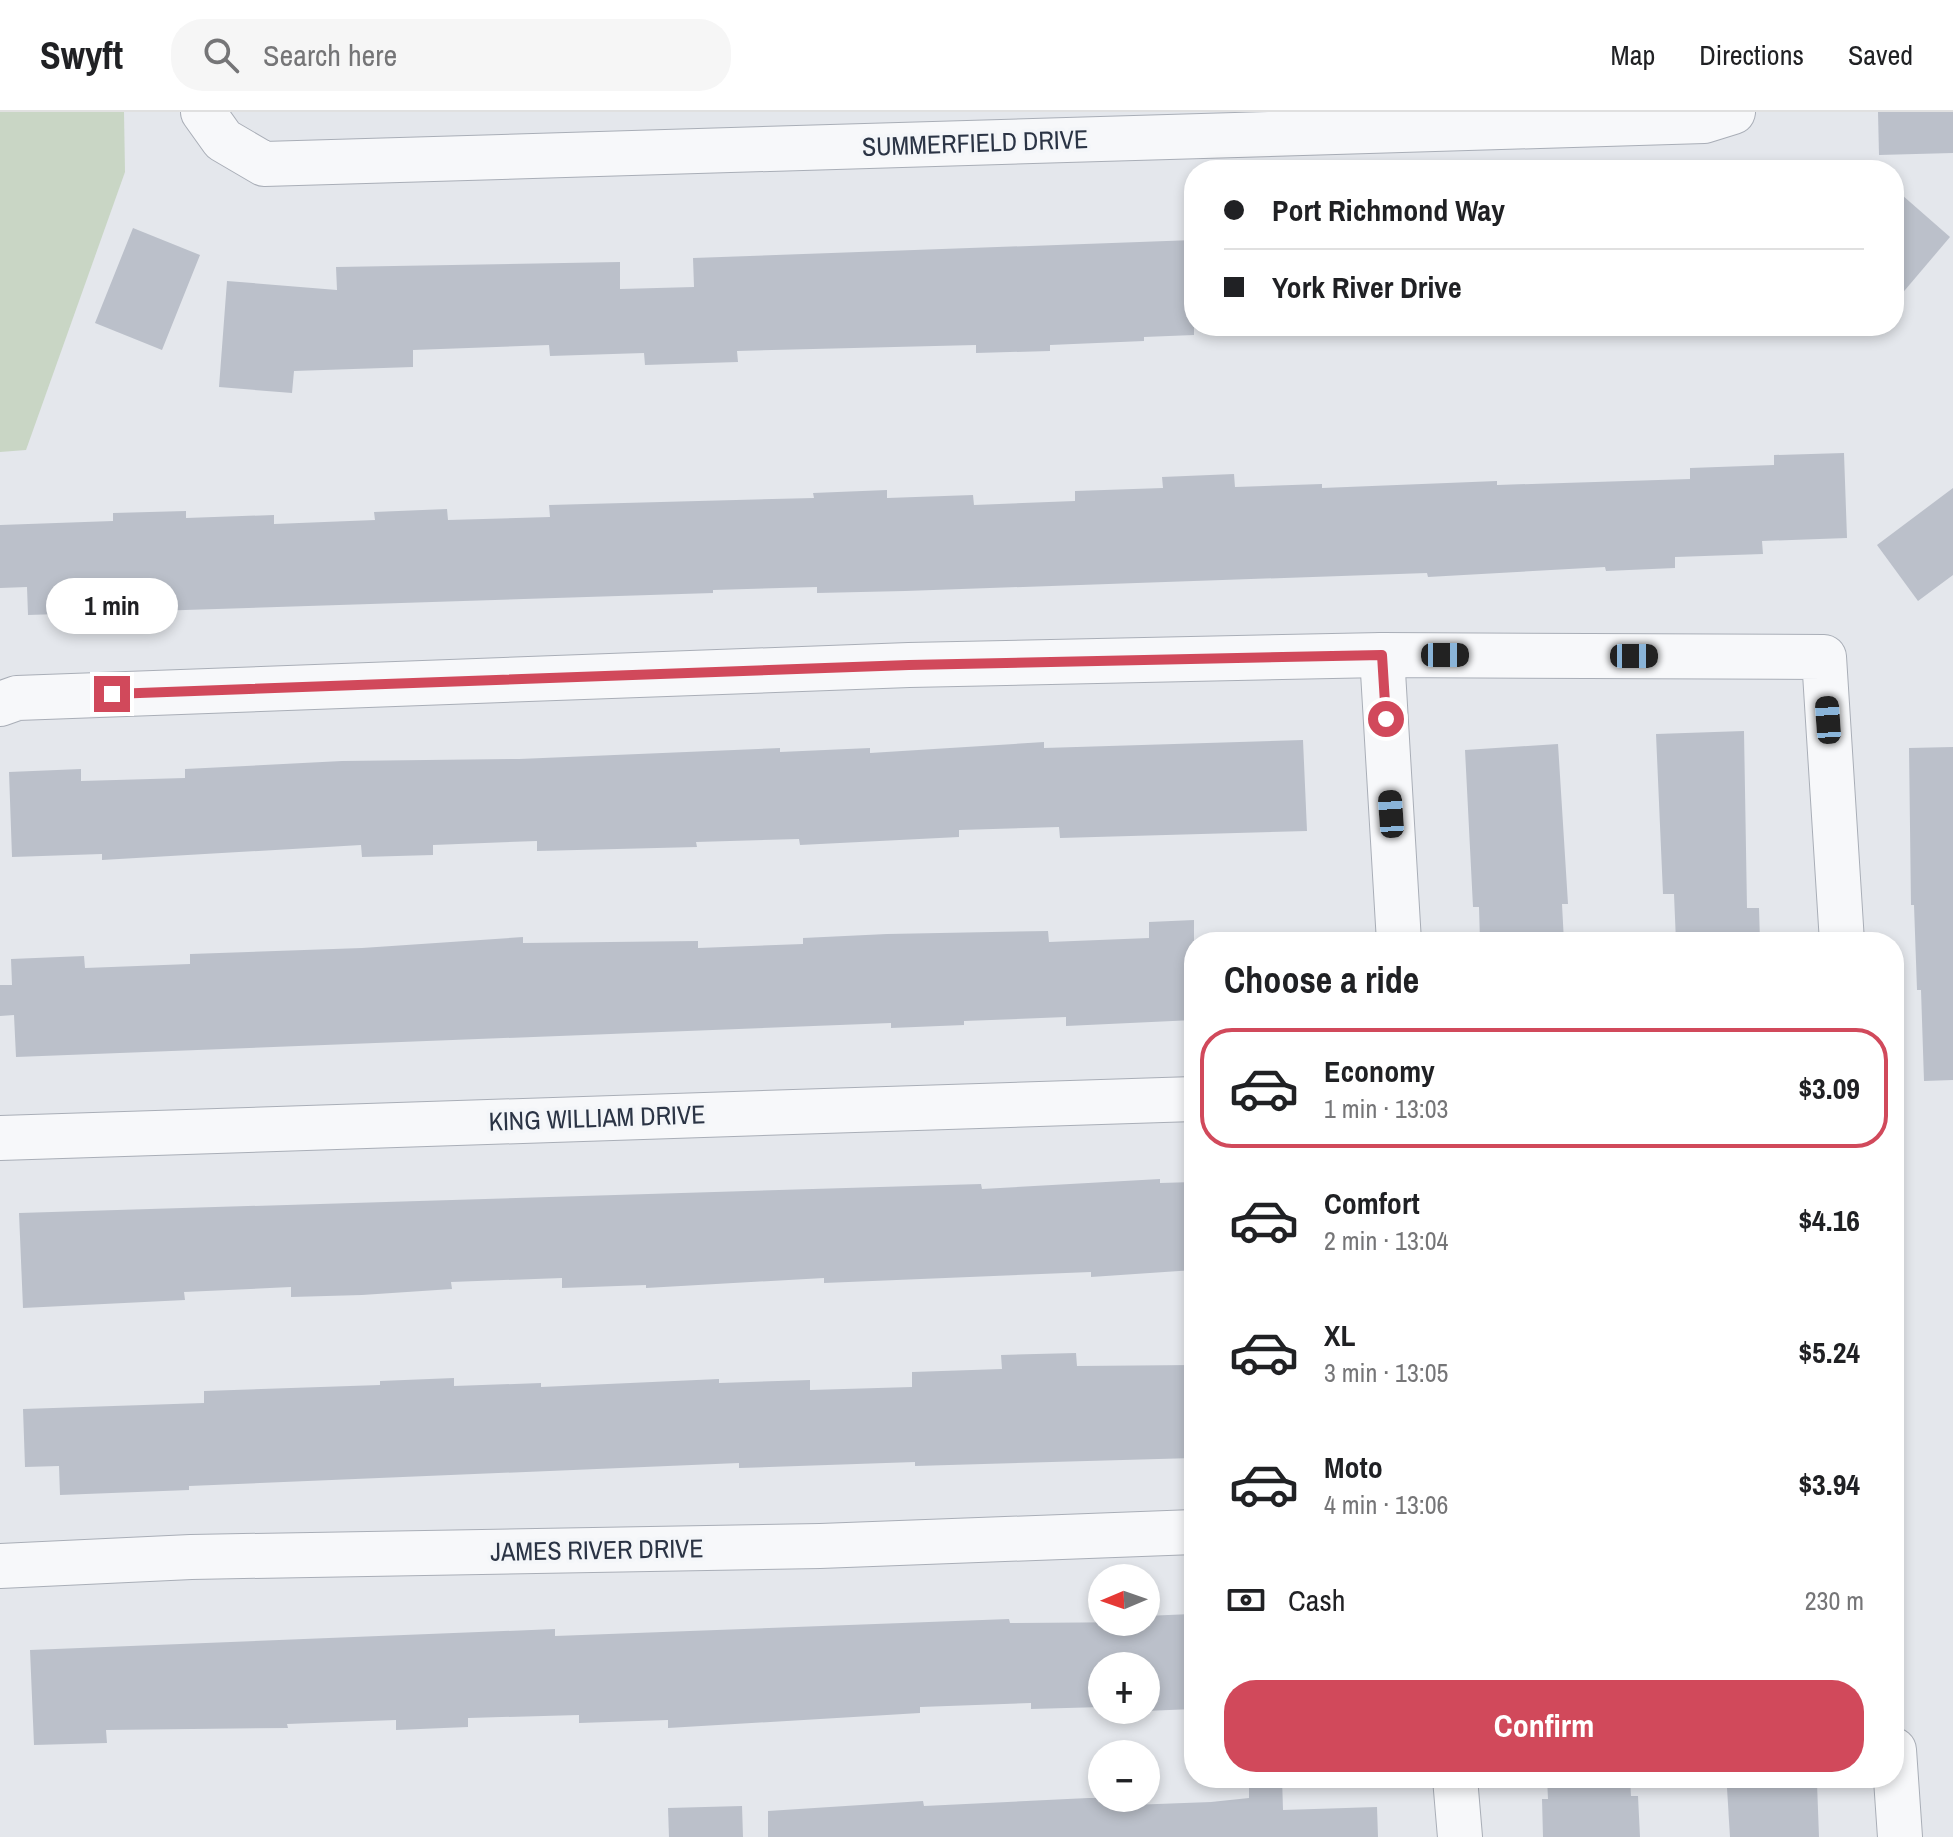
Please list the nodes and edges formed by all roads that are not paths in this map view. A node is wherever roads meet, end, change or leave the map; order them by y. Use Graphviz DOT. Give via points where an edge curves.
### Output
graph roads {
  1 [pos="1733,112"];
  2 [pos="213,126"];
  3 [pos="1382,655"];
  4 [pos="0,704"];
  5 [pos="1398,932"];
  6 [pos="1841,932"];
  7 [pos="1184,1099"];
  8 [pos="0,1138"];
  9 [pos="1184,1532"];
  10 [pos="0,1566"];
  11 [pos="1456,1788"];
  12 [pos="1897,1788"];
  13 [pos="1460,1837"];
  14 [pos="1900,1837"];
  1 -- 2 [label="street, SUMMERFIELD DRIVE" via="1704,121 264,164"];
  3 -- 4 [label="street" via="813,668 17,698"];
  3 -- 5 [label="street"];
  3 -- 6 [label="street" via="1824,657"];
  7 -- 8 [label="street, KING WILLIAM DRIVE"];
  9 -- 10 [label="street, JAMES RIVER DRIVE"];
  11 -- 13 [label="street"];
  12 -- 14 [label="street"];
}
